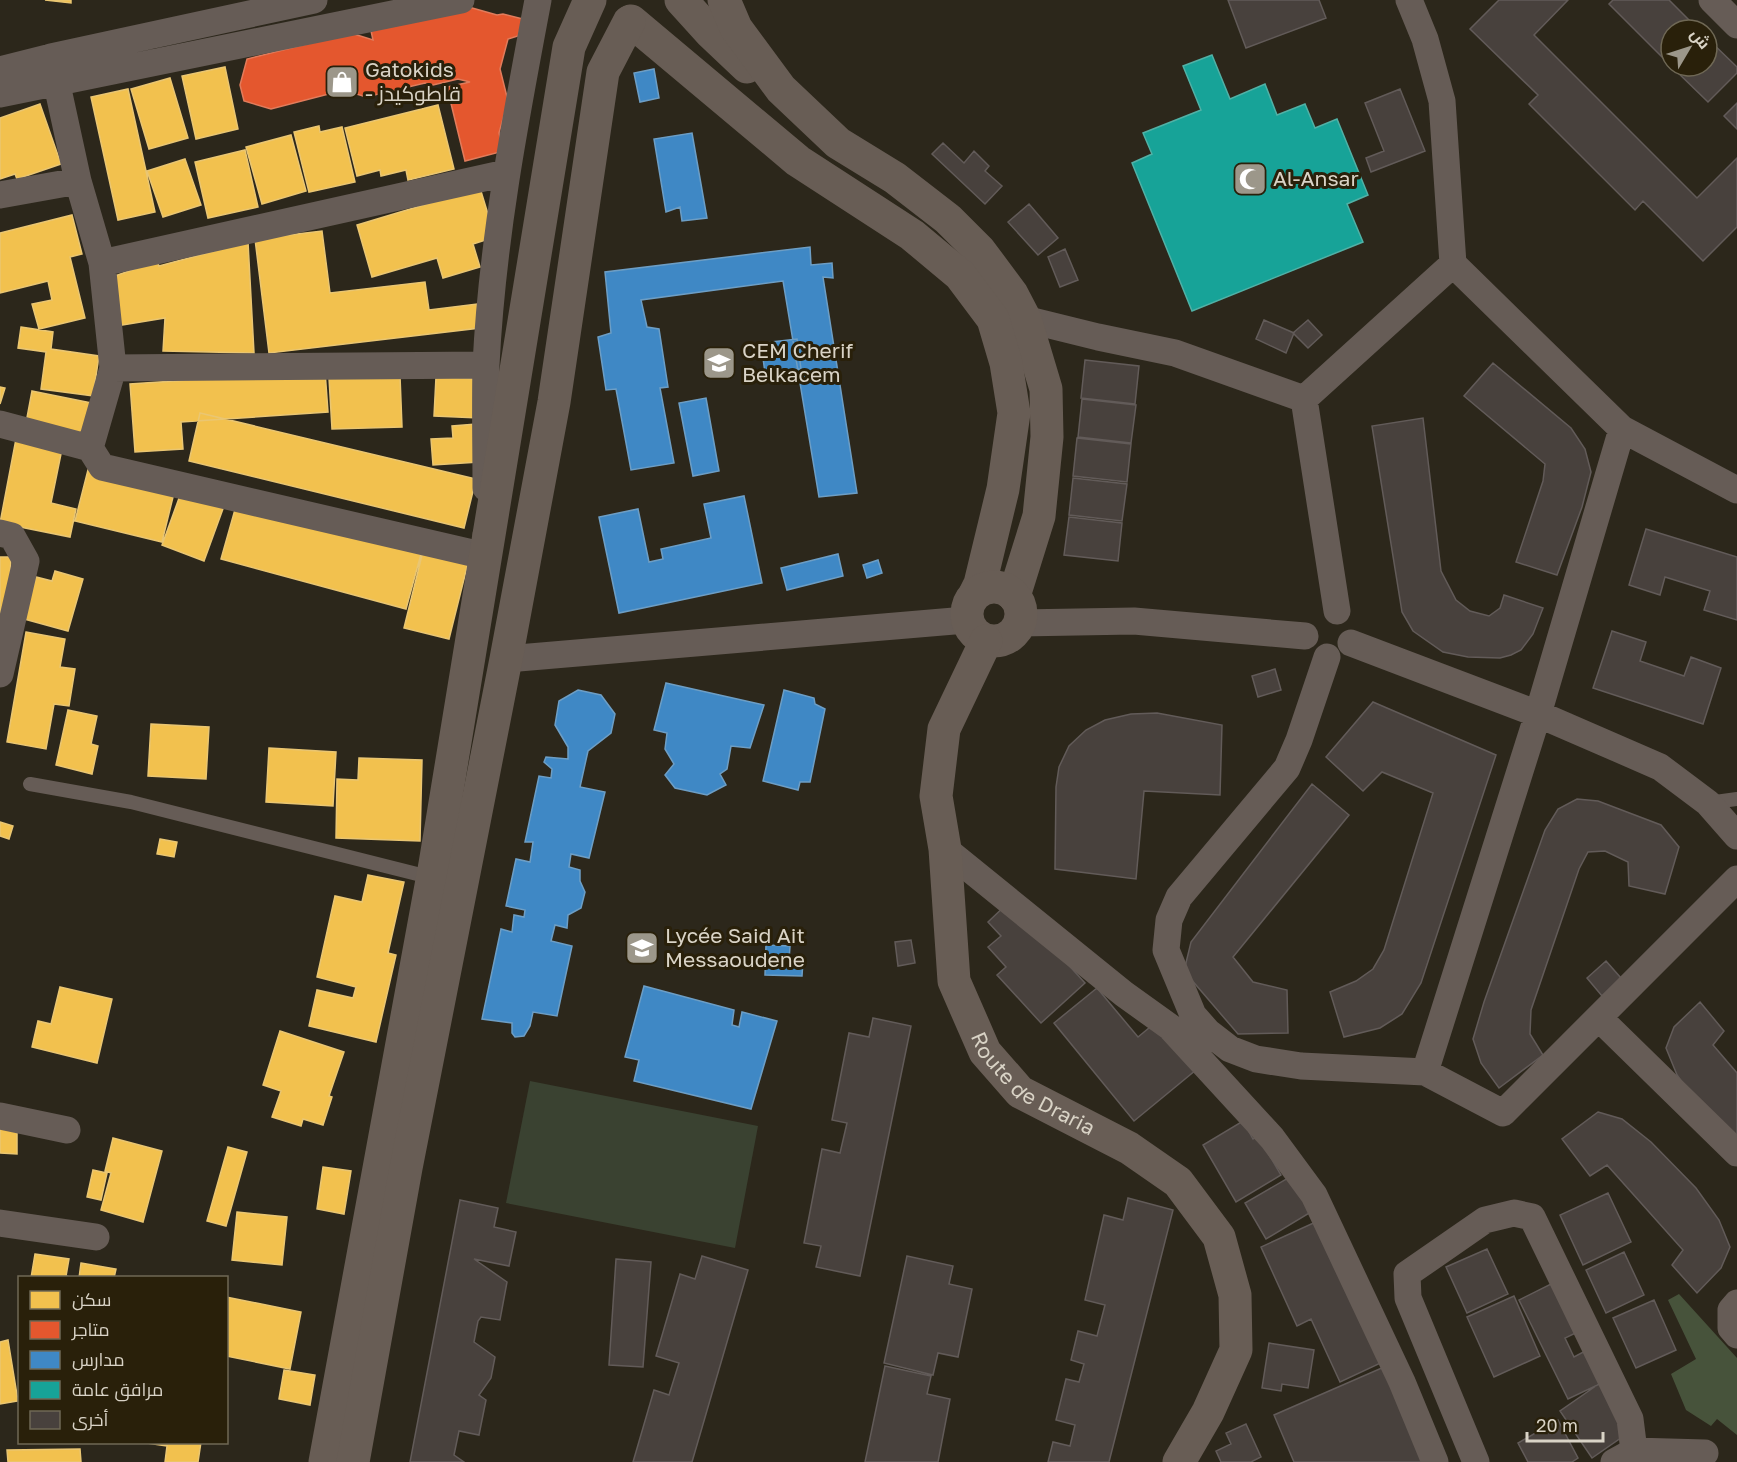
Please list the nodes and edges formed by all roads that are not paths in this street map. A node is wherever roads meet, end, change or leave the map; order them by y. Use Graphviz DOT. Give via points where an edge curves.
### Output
graph roads {
  1 [pos="314,0"];
  2 [pos="462,0"];
  3 [pos="538,0"];
  4 [pos="591,0"];
  5 [pos="664,0"];
  6 [pos="681,0"];
  7 [pos="724,0"];
  8 [pos="1410,0"];
  9 [pos="1712,0"];
  10 [pos="630,22"];
  11 [pos="1737,25"];
  12 [pos="54,69"];
  13 [pos="0,70"];
  14 [pos="0,94"];
  15 [pos="838,143"];
  16 [pos="506,173"];
  17 [pos="78,181"];
  18 [pos="0,195"];
  19 [pos="102,263"];
  20 [pos="1453,264"];
  21 [pos="1025,319"];
  22 [pos="486,365"];
  23 [pos="113,368"];
  24 [pos="1304,399"];
  25 [pos="0,424"];
  26 [pos="1622,429"];
  27 [pos="90,448"];
  28 [pos="1737,490"];
  29 [pos="0,532"];
  30 [pos="485,556"];
  31 [pos="1017,609"];
  32 [pos="1337,611"];
  33 [pos="976,618"];
  34 [pos="1305,636"];
  35 [pos="1351,643"];
  36 [pos="1327,657"];
  37 [pos="506,659"];
  38 [pos="0,674"];
  39 [pos="1538,714"];
  40 [pos="30,784"];
  41 [pos="1737,799"];
  42 [pos="1708,803"];
  43 [pos="1737,836"];
  44 [pos="945,849"];
  45 [pos="433,878"];
  46 [pos="1737,879"];
  47 [pos="1599,1017"];
  48 [pos="1425,1072"];
  49 [pos="0,1116"];
  50 [pos="67,1130"];
  51 [pos="1737,1154"];
  52 [pos="0,1223"];
  53 [pos="96,1237"];
  54 [pos="1737,1303"];
  55 [pos="1737,1335"];
  56 [pos="1705,1453"];
  57 [pos="1624,1456"];
  58 [pos="325,1462"];
  59 [pos="353,1462"];
  60 [pos="1179,1462"];
  61 [pos="1435,1462"];
  62 [pos="1476,1462"];
  1 -- 12 [label="street"];
  2 -- 12 [label="street"];
  3 -- 16 [label="street"];
  4 -- 10 [label="main road, Route de Draria" via="612,18"];
  4 -- 30 [label="main road" via="569,47"];
  5 -- 10 [label="main road" via="647,17"];
  6 -- 15 [label="main road" via="745,65"];
  7 -- 15 [label="main road" via="736,28 781,89"];
  8 -- 20 [label="street" via="1442,101"];
  9 -- 11 [label="street"];
  10 -- 33 [label="main road, Route de Draria" via="798,161 912,234 960,275 993,320 1006,363 1014,413 1003,489 980,584"];
  10 -- 37 [label="main road" via="603,72 554,402"];
  12 -- 13 [label="street"];
  12 -- 14 [label="street"];
  12 -- 17 [label="street"];
  15 -- 21 [label="main road" via="895,178 948,219 981,251"];
  16 -- 19 [label="street"];
  16 -- 22 [label="street"];
  17 -- 18 [label="street"];
  17 -- 19 [label="street"];
  19 -- 23 [label="street"];
  20 -- 24 [label="street"];
  20 -- 26 [label="street"];
  21 -- 24 [label="street" via="1175,353"];
  21 -- 31 [label="main road" via="1046,389 1047,437 1039,516"];
  22 -- 23 [label="street"];
  22 -- 30 [label="street"];
  23 -- 27 [label="street"];
  24 -- 32 [label="street"];
  25 -- 27 [label="street"];
  26 -- 28 [label="street"];
  26 -- 39 [label="street"];
  27 -- 30 [label="street" via="102,467"];
  29 -- 38 [label="street" via="12,536 26,561"];
  30 -- 45 [label="main road"];
  31 -- 33 [label="main road" via="999,587 991,587"];
  31 -- 33 [label="main road" via="1010,636 1002,640"];
  31 -- 34 [label="street"];
  32 -- 34 [label="street" via="1329,609 1314,615"];
  32 -- 35 [label="street" via="1349,621"];
  33 -- 37 [label="street"];
  33 -- 44 [label="main road, Route de Draria" via="944,729 936,796"];
  34 -- 36 [label="street" via="1312,651"];
  35 -- 36 [label="street" via="1341,654"];
  35 -- 39 [label="street"];
  36 -- 48 [label="street" via="1287,768 1179,897 1169,920 1167,951 1192,1015 1230,1049 1256,1059 1300,1066"];
  37 -- 59 [label="main road"];
  39 -- 42 [label="street" via="1660,767"];
  39 -- 48 [label="street"];
  40 -- 45 [label="lane" via="131,802"];
  41 -- 42 [label="lane"];
  42 -- 43 [label="street"];
  44 -- 60 [label="main road, Route de Draria" via="954,981 985,1052 1020,1092 1130,1148 1178,1182 1219,1237 1235,1295 1236,1350 1208,1412"];
  44 -- 61 [label="street" via="1170,1027 1272,1138 1314,1195"];
  45 -- 58 [label="main road"];
  46 -- 47 [label="street"];
  47 -- 48 [label="street" via="1503,1113"];
  47 -- 51 [label="street"];
  49 -- 50 [label="street"];
  52 -- 53 [label="street"];
  54 -- 55 [label="street" via="1731,1310 1731,1328"];
  56 -- 57 [label="street"];
  57 -- 62 [label="street" via="1630,1419 1532,1216 1514,1213 1485,1220 1407,1274 1408,1298"];
}
